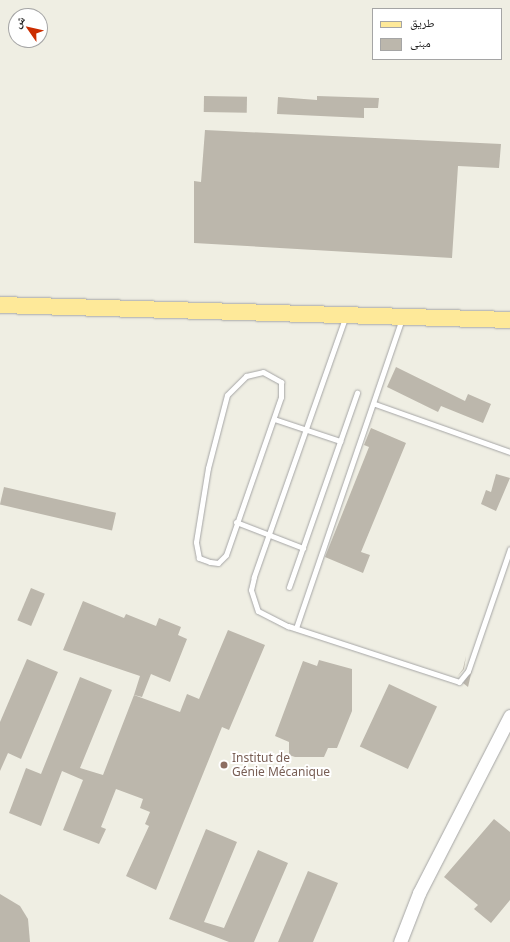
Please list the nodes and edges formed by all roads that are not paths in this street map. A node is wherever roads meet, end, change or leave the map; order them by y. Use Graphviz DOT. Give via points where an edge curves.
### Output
graph roads {
  1 [pos="0,305"];
  2 [pos="346,315"];
  3 [pos="402,316"];
  4 [pos="510,320"];
  5 [pos="356,393"];
  6 [pos="375,404"];
  7 [pos="274,419"];
  8 [pos="306,430"];
  9 [pos="340,441"];
  10 [pos="510,452"];
  11 [pos="236,522"];
  12 [pos="269,534"];
  13 [pos="303,548"];
  14 [pos="510,549"];
  15 [pos="289,587"];
  16 [pos="296,628"];
  17 [pos="510,716"];
  18 [pos="400,942"];
  1 -- 2 [label="main road"];
  2 -- 3 [label="main road"];
  2 -- 8 [label="lane"];
  3 -- 4 [label="main road"];
  3 -- 6 [label="lane"];
  5 -- 9 [label="lane"];
  6 -- 10 [label="lane"];
  6 -- 16 [label="lane"];
  7 -- 8 [label="lane"];
  7 -- 11 [label="lane"];
  7 -- 11 [label="lane" via="282,385 272,374 263,372 246,376 226,394 208,468 196,542 199,558 210,562 222,560"];
  8 -- 9 [label="lane"];
  8 -- 12 [label="lane"];
  9 -- 13 [label="lane"];
  11 -- 12 [label="lane"];
  12 -- 13 [label="lane"];
  12 -- 16 [label="lane" via="254,577 253,605 265,616"];
  13 -- 15 [label="lane"];
  14 -- 16 [label="lane" via="468,671 459,682"];
  17 -- 18 [label="street" via="419,893"];
}
